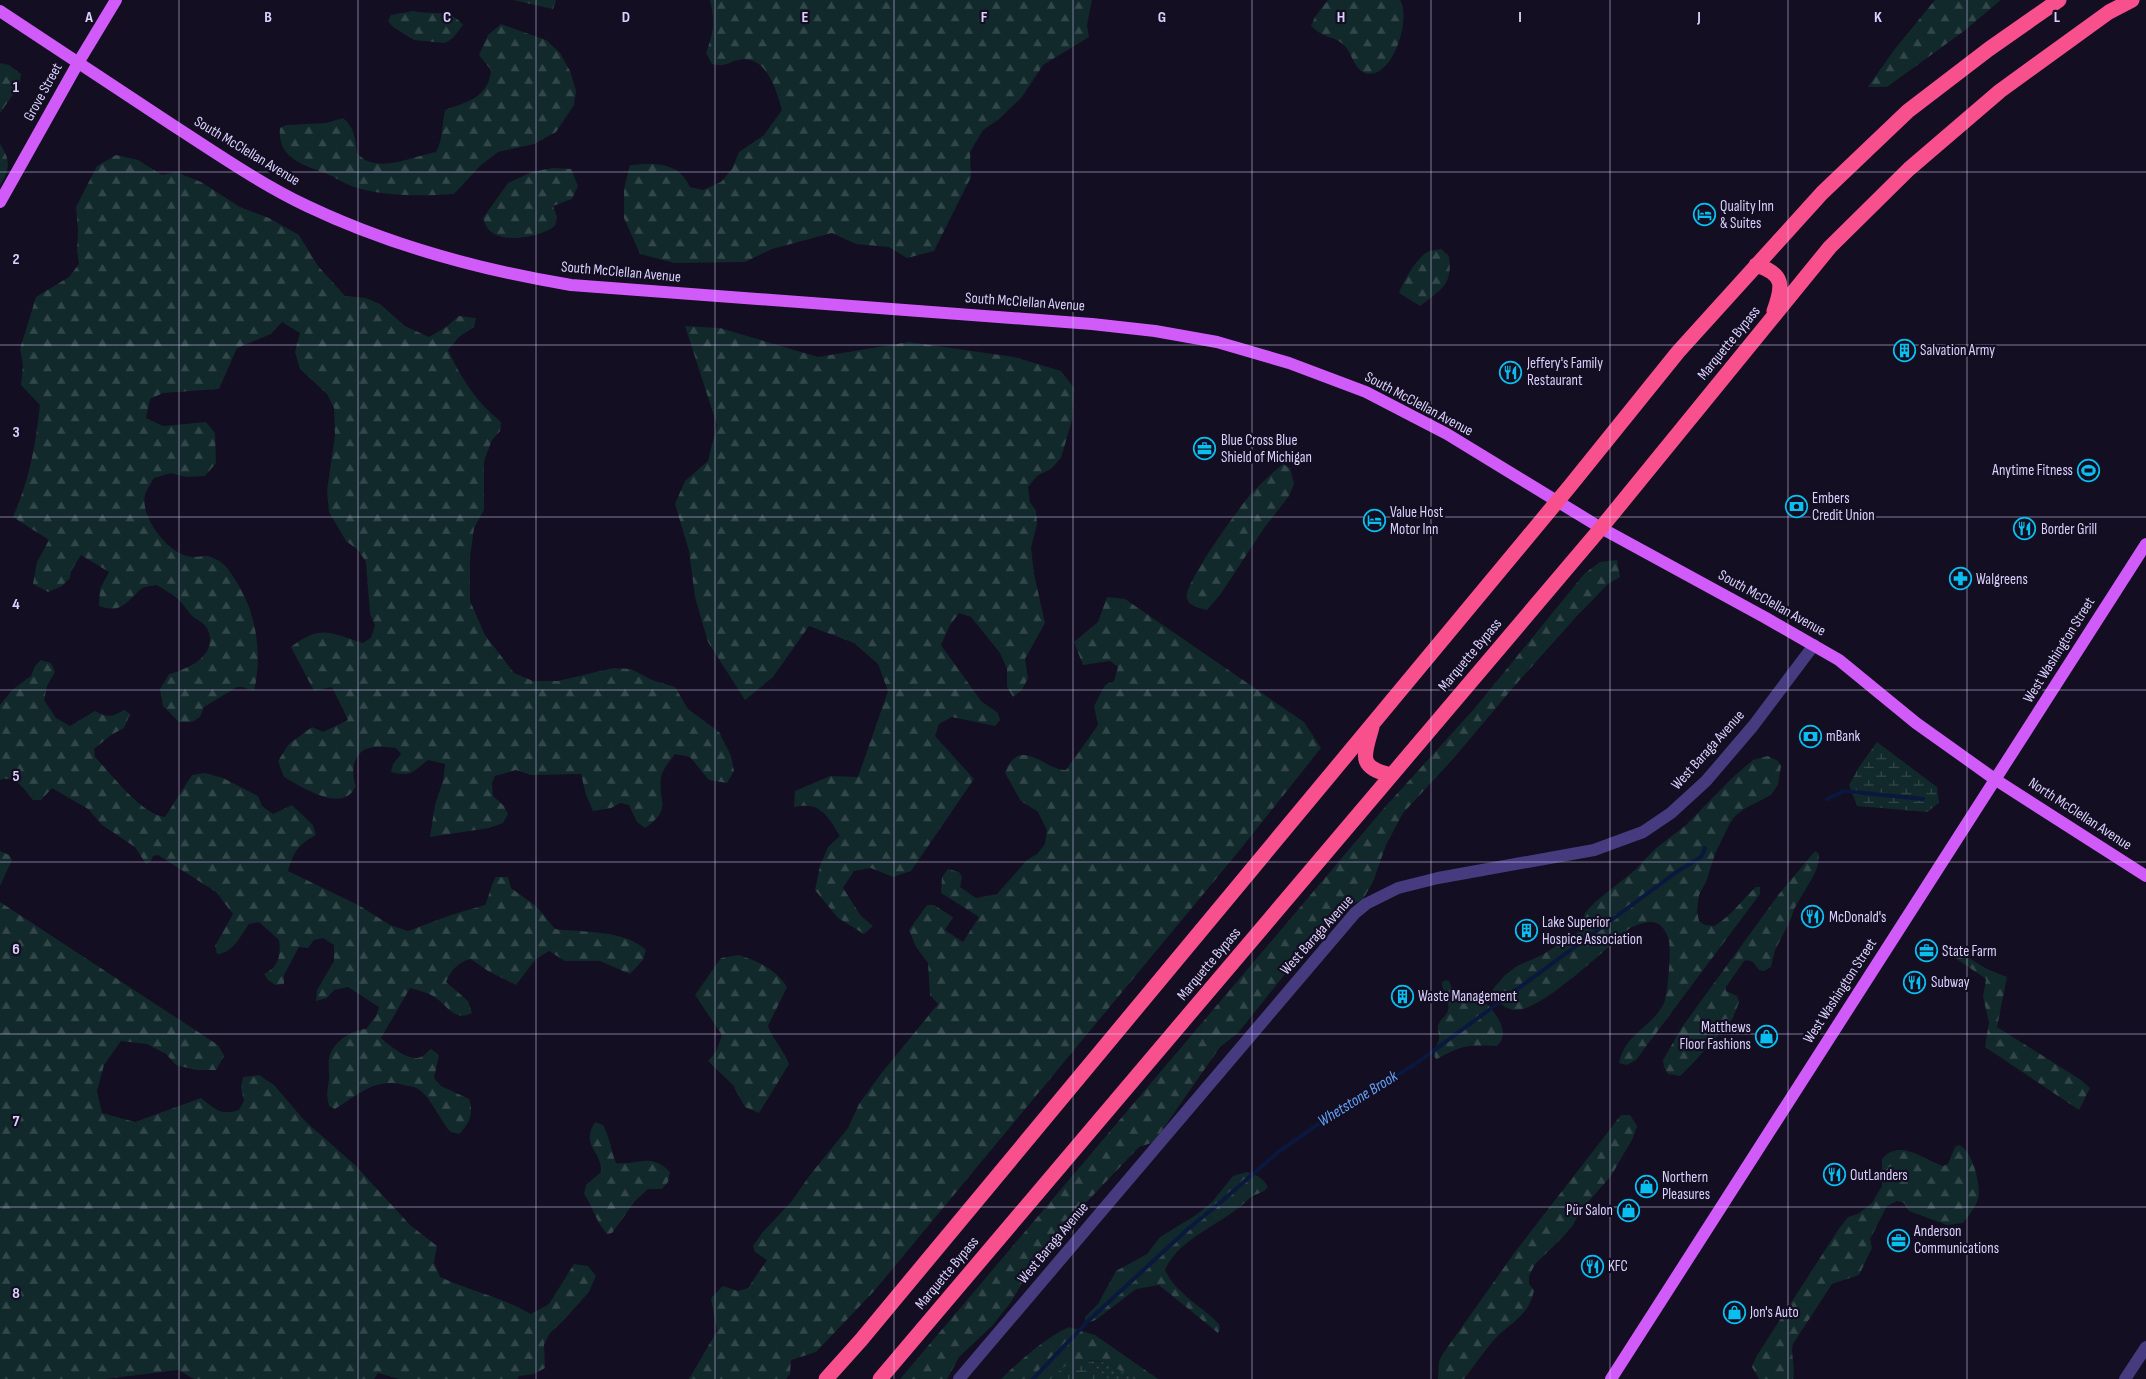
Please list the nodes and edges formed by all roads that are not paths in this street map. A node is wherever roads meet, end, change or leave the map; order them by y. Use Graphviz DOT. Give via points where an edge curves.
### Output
graph roads {
  1 [pos="116,0"];
  2 [pos="2059,0"];
  3 [pos="2132,0"];
  4 [pos="0,12"];
  5 [pos="78,63"];
  6 [pos="0,202"];
  7 [pos="1756,266"];
  8 [pos="1770,322"];
  9 [pos="1557,501"];
  10 [pos="1601,528"];
  11 [pos="2146,544"];
  12 [pos="1814,645"];
  13 [pos="1373,724"];
  14 [pos="1391,775"];
  15 [pos="1996,780"];
  16 [pos="2146,876"];
  17 [pos="2146,1347"];
  18 [pos="826,1379"];
  19 [pos="880,1379"];
  20 [pos="960,1379"];
  21 [pos="1611,1379"];
  22 [pos="2125,1379"];
  1 -- 5 [label="main road, Grove Street"];
  2 -- 7 [label="highway, Marquette Bypass" via="1908,111 1822,192"];
  3 -- 8 [label="highway, Marquette Bypass" via="2109,12 2000,91 1909,169 1830,247"];
  4 -- 5 [label="main road, South McClellan Avenue"];
  5 -- 6 [label="main road, Grove Street"];
  5 -- 9 [label="main road, South McClellan Avenue" via="256,179 362,230 434,255 571,285 1092,324 1217,342 1289,363 1366,392 1447,434"];
  7 -- 8 [label="highway" via="1769,269 1780,283 1780,294"];
  7 -- 9 [label="highway, Marquette Bypass" via="1678,352"];
  8 -- 10 [label="highway, Marquette Bypass"];
  9 -- 10 [label="main road, South McClellan Avenue"];
  9 -- 13 [label="highway, Marquette Bypass"];
  10 -- 12 [label="main road, South McClellan Avenue"];
  10 -- 14 [label="highway, Marquette Bypass"];
  11 -- 15 [label="main road, West Washington Street"];
  12 -- 15 [label="main road, South McClellan Avenue" via="1839,660 1916,723"];
  12 -- 20 [label="street, West Baraga Avenue" via="1753,726 1706,781 1677,808 1643,832 1594,850 1431,879 1398,888 1366,904"];
  13 -- 14 [label="highway" via="1366,760 1369,767"];
  13 -- 18 [label="highway, Marquette Bypass"];
  14 -- 19 [label="highway, Marquette Bypass"];
  15 -- 16 [label="main road, North McClellan Avenue"];
  15 -- 21 [label="main road, West Washington Street"];
  17 -- 22 [label="street"];
}
